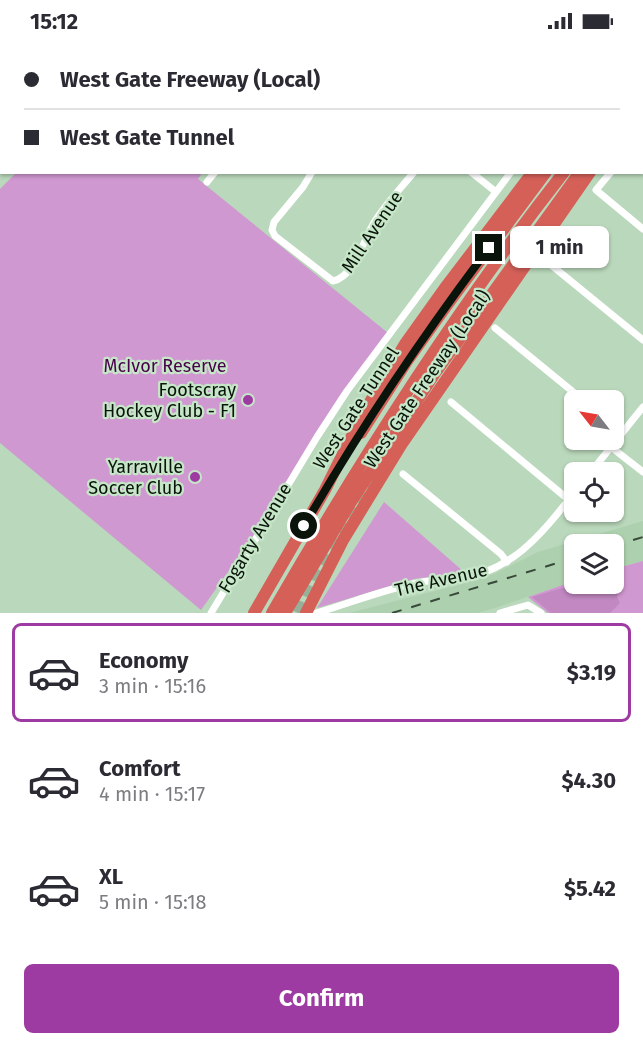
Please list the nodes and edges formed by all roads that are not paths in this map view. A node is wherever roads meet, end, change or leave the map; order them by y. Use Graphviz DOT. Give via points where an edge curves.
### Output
graph roads {
  1 [pos="213,174"];
  2 [pos="310,174"];
  3 [pos="412,174"];
  4 [pos="474,174"];
  5 [pos="510,174"];
  6 [pos="531,174"];
  7 [pos="544,174"];
  8 [pos="562,174"];
  9 [pos="579,174"];
  10 [pos="590,174"];
  11 [pos="597,174"];
  12 [pos="609,174"];
  13 [pos="207,182"];
  14 [pos="496,192"];
  15 [pos="643,229"];
  16 [pos="545,260"];
  17 [pos="507,294"];
  18 [pos="495,328"];
  19 [pos="643,340"];
  20 [pos="571,390"];
  21 [pos="451,402"];
  22 [pos="643,407"];
  23 [pos="624,431"];
  24 [pos="609,450"];
  25 [pos="615,450"];
  26 [pos="599,462"];
  27 [pos="643,472"];
  28 [pos="403,474"];
  29 [pos="325,490"];
  30 [pos="564,496"];
  31 [pos="564,506"];
  32 [pos="507,562"];
  33 [pos="210,613"];
  34 [pos="254,613"];
  35 [pos="273,613"];
  36 [pos="285,613"];
  37 [pos="306,613"];
  38 [pos="316,613"];
  39 [pos="503,613"];
  40 [pos="541,613"];
  1 -- 13 [label="street"];
  2 -- 3 [label="street, Mill Avenue" via="274,222 273,233 333,281 340,279 358,257 375,221"];
  4 -- 14 [label="street"];
  5 -- 14 [label="street, Fogarty Avenue"];
  6 -- 29 [label="highway, West Gate Freeway (Local)" via="405,344 364,412"];
  7 -- 29 [label="highway, West Gate Tunnel" via="407,361"];
  8 -- 35 [label="highway" via="413,382"];
  9 -- 36 [label="highway" via="429,382"];
  10 -- 17 [label="highway, West Gate Freeway (Local)"];
  11 -- 17 [label="highway"];
  12 -- 15 [label="street" via="596,190"];
  14 -- 33 [label="street, Fogarty Avenue" via="347,391"];
  16 -- 19 [label="street"];
  17 -- 37 [label="highway, West Gate Freeway (Local)" via="401,445 343,540"];
  18 -- 20 [label="street"];
  21 -- 30 [label="street"];
  22 -- 23 [label="street"];
  24 -- 26 [label="street"];
  25 -- 27 [label="street"];
  28 -- 32 [label="street"];
  29 -- 34 [label="highway, West Gate Freeway (Local)"];
  31 -- 32 [label="street, The Avenue" via="529,546"];
  32 -- 38 [label="street, The Avenue" via="490,570 456,579 421,582"];
  39 -- 40 [label="street" via="528,605"];
}
